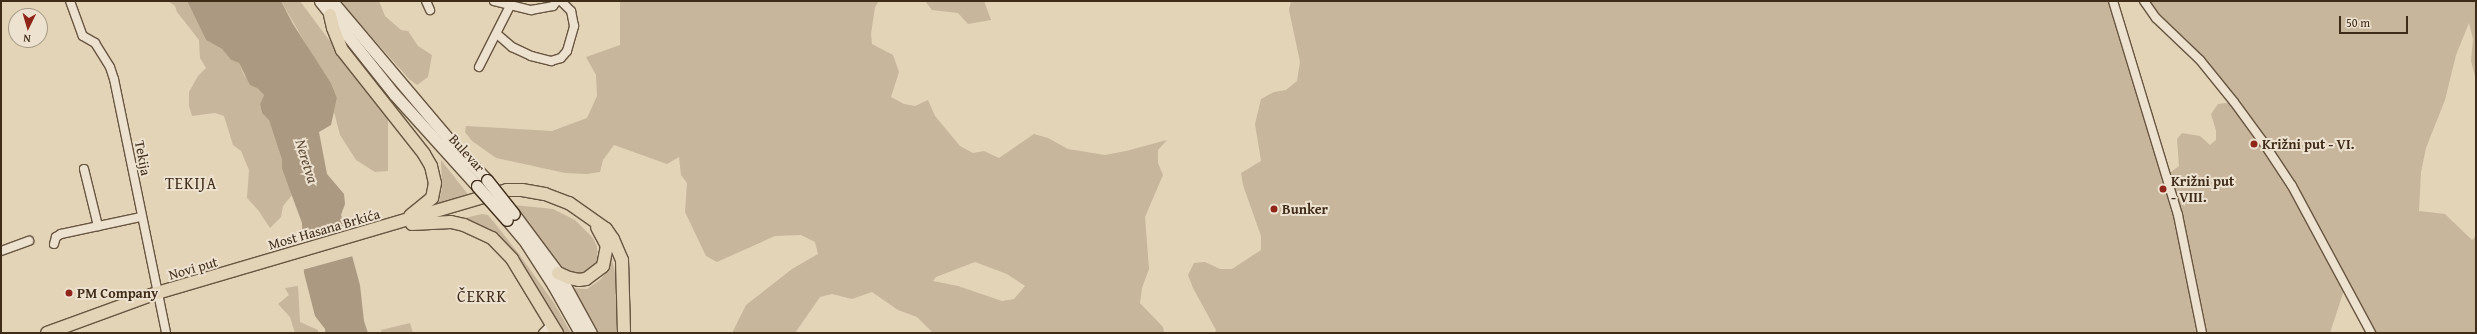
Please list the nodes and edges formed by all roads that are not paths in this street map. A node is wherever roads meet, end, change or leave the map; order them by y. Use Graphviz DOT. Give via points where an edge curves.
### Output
graph roads {
  1 [pos="70,1"];
  2 [pos="320,1"];
  3 [pos="332,1"];
  4 [pos="426,1"];
  5 [pos="494,1"];
  6 [pos="557,1"];
  7 [pos="561,1"];
  8 [pos="2112,1"];
  9 [pos="2144,1"];
  10 [pos="544,4"];
  11 [pos="510,6"];
  12 [pos="430,10"];
  13 [pos="330,15"];
  14 [pos="497,34"];
  15 [pos="479,67"];
  16 [pos="84,169"];
  17 [pos="141,217"];
  18 [pos="511,217"];
  19 [pos="592,219"];
  20 [pos="400,222"];
  21 [pos="98,226"];
  22 [pos="29,240"];
  23 [pos="54,244"];
  24 [pos="1,251"];
  25 [pos="256,265"];
  26 [pos="558,273"];
  27 [pos="157,293"];
  28 [pos="554,328"];
  29 [pos="47,333"];
  30 [pos="166,333"];
  31 [pos="543,333"];
  32 [pos="580,333"];
  33 [pos="591,333"];
  34 [pos="624,333"];
  35 [pos="2202,333"];
  36 [pos="2371,333"];
  1 -- 17 [label="street, Tekija" via="83,36 95,43 110,67"];
  2 -- 13 [label="main road, Bulevar"];
  3 -- 18 [label="main road, bridge" via="457,149 487,180"];
  4 -- 12 [label="street"];
  5 -- 11 [label="street"];
  6 -- 10 [label="street" via="553,6"];
  7 -- 14 [label="street" via="571,11 574,26 567,50 561,58 551,61 531,56 512,47"];
  8 -- 35 [label="street" via="2178,215"];
  9 -- 36 [label="street" via="2156,18 2200,60 2269,151 2303,205"];
  10 -- 11 [label="street" via="531,10"];
  11 -- 14 [label="street"];
  13 -- 18 [label="main road, Bulevar, bridge" via="394,94 477,186"];
  13 -- 20 [label="main road" via="334,33 342,50 431,166 435,183 432,198"];
  14 -- 15 [label="street"];
  16 -- 21 [label="street"];
  17 -- 21 [label="street"];
  17 -- 27 [label="street, Tekija"];
  18 -- 26 [label="main road"];
  18 -- 32 [label="main road, Bulevar"];
  19 -- 20 [label="main road, Most Hasana Brkića" via="569,203 545,194 506,190"];
  19 -- 26 [label="main road" via="607,246 603,266 579,280"];
  19 -- 34 [label="main road, Most Hasana Brkića" via="606,229 622,260"];
  20 -- 25 [label="main road, Most Hasana Brkića"];
  20 -- 28 [label="main road" via="451,222 492,238 512,259"];
  21 -- 23 [label="street" via="61,234 56,237"];
  22 -- 24 [label="street"];
  25 -- 27 [label="main road, Novi put"];
  26 -- 33 [label="main road"];
  27 -- 29 [label="main road, Novi put"];
  27 -- 30 [label="street, Tekija"];
  28 -- 31 [label="street"];
}
